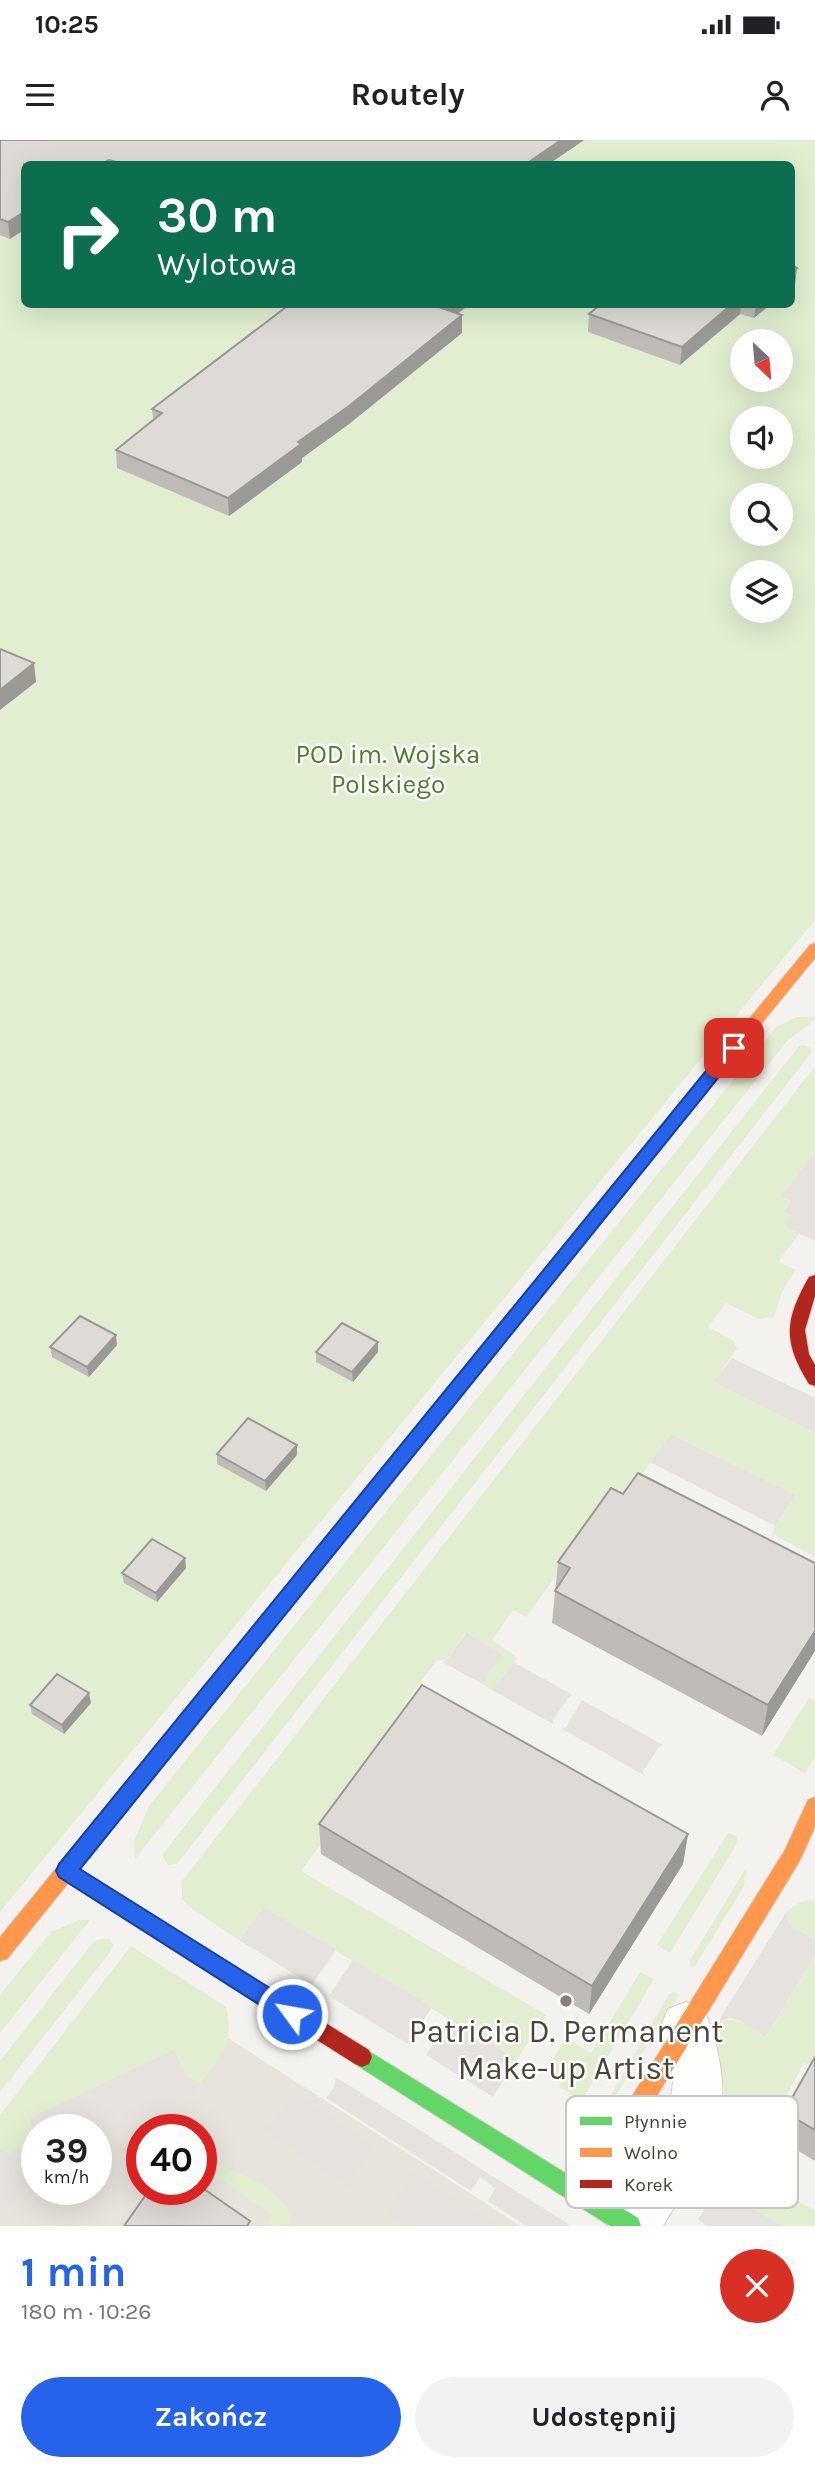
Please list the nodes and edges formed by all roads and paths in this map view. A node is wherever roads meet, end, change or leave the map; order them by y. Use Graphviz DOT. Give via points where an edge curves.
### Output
graph roads {
  1 [pos="815,948"];
  2 [pos="815,1281"];
  3 [pos="815,1379"];
  4 [pos="815,1806"];
  5 [pos="803,1862"];
  6 [pos="66,1871"];
  7 [pos="0,1952"];
  8 [pos="686,2026"];
  9 [pos="644,2096"];
  10 [pos="697,2096"];
  11 [pos="566,2185"];
  12 [pos="603,2208"];
  13 [pos="643,2208"];
  14 [pos="632,2226"];
  1 -- 6 [label="street"];
  2 -- 3 [label="street" via="794,1328 800,1357"];
  4 -- 5 [label="street"];
  5 -- 8 [label="street"];
  6 -- 7 [label="street"];
  6 -- 11 [label="street"];
  8 -- 9 [label="street"];
  8 -- 10 [label="street"];
  12 -- 14 [label="street"];
  13 -- 14 [label="street"];
}
